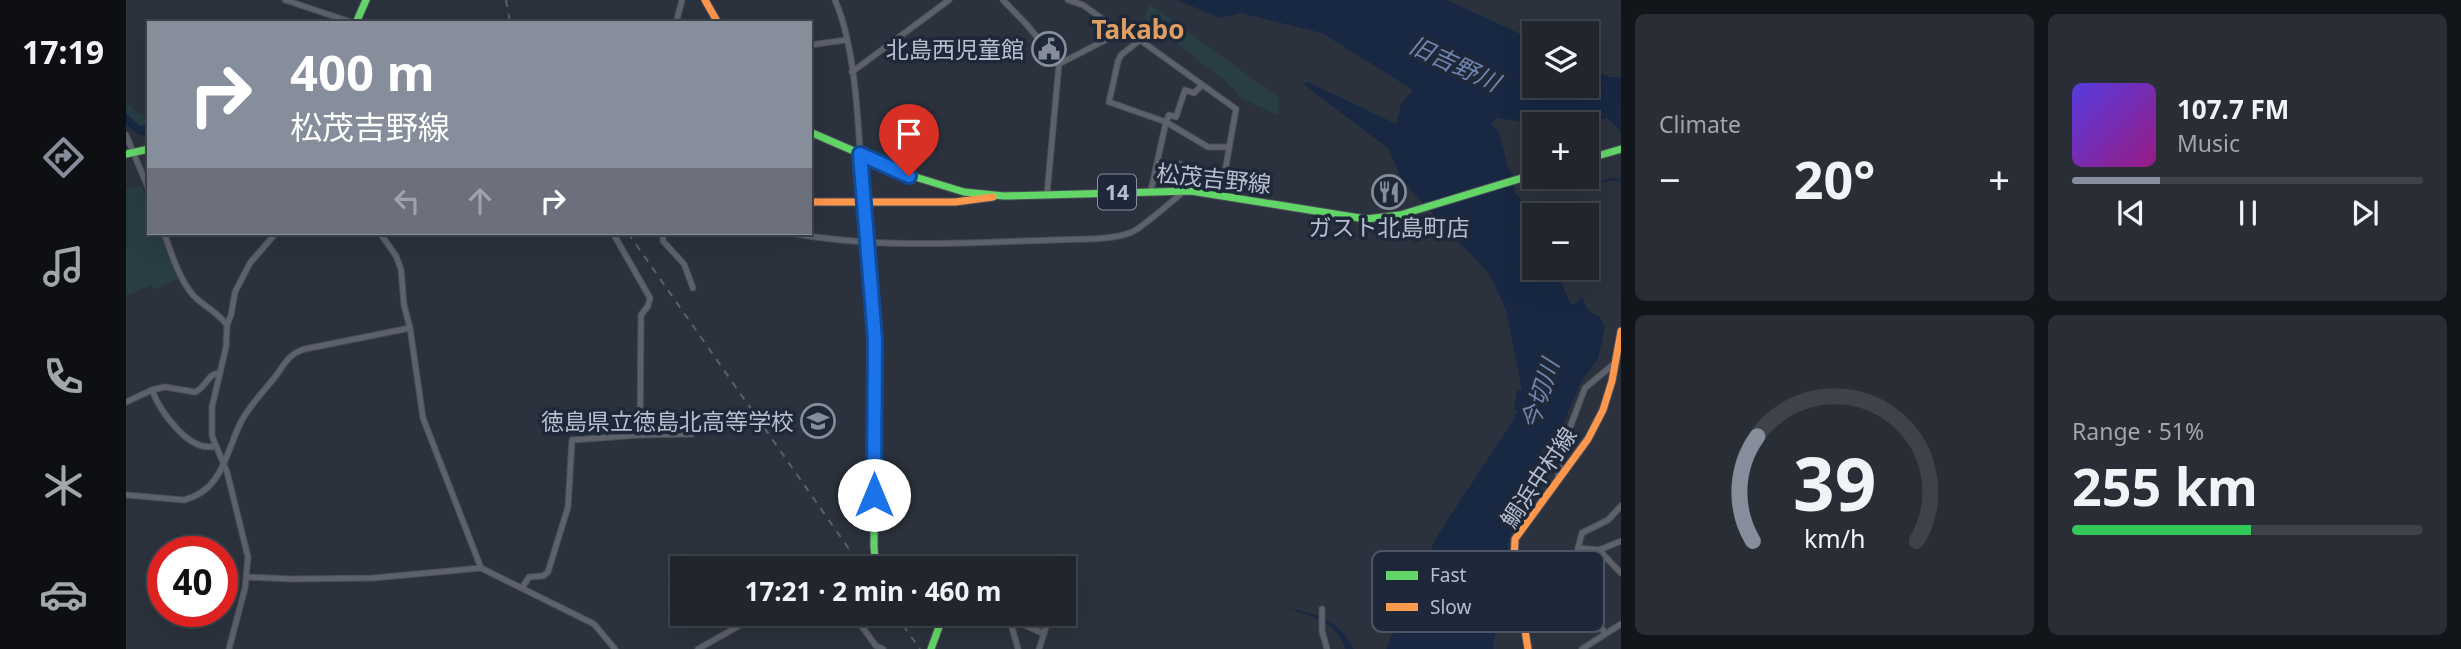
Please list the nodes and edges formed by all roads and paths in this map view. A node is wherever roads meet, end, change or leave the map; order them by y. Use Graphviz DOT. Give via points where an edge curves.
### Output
graph roads {
  1 [pos="285,0"];
  2 [pos="366,0"];
  3 [pos="682,0"];
  4 [pos="705,0"];
  5 [pos="835,0"];
  6 [pos="949,0"];
  7 [pos="1003,0"];
  8 [pos="1068,0"];
  9 [pos="349,21"];
  10 [pos="356,21"];
  11 [pos="677,21"];
  12 [pos="717,21"];
  13 [pos="1121,32"];
  14 [pos="846,40"];
  15 [pos="1140,40"];
  16 [pos="812,45"];
  17 [pos="1059,64"];
  18 [pos="852,72"];
  19 [pos="1202,85"];
  20 [pos="1166,122"];
  21 [pos="812,133"];
  22 [pos="126,135"];
  23 [pos="1229,147"];
  24 [pos="1620,149"];
  25 [pos="130,153"];
  26 [pos="860,154"];
  27 [pos="1599,155"];
  28 [pos="1621,159"];
  29 [pos="1180,164"];
  30 [pos="1522,178"];
  31 [pos="147,186"];
  32 [pos="1151,190"];
  33 [pos="1180,191"];
  34 [pos="1047,194"];
  35 [pos="1221,194"];
  36 [pos="1004,195"];
  37 [pos="812,202"];
  38 [pos="863,202"];
  39 [pos="165,235"];
  40 [pos="274,235"];
  41 [pos="381,235"];
  42 [pos="614,235"];
  43 [pos="663,235"];
  44 [pos="810,235"];
  45 [pos="867,241"];
  46 [pos="693,288"];
  47 [pos="227,325"];
  48 [pos="410,328"];
  49 [pos="1621,331"];
  50 [pos="1615,363"];
  51 [pos="219,373"];
  52 [pos="152,390"];
  53 [pos="126,402"];
  54 [pos="692,434"];
  55 [pos="640,435"];
  56 [pos="215,446"];
  57 [pos="225,465"];
  58 [pos="1558,481"];
  59 [pos="126,495"];
  60 [pos="1621,506"];
  61 [pos="1621,541"];
  62 [pos="1578,548"];
  63 [pos="1599,550"];
  64 [pos="1514,551"];
  65 [pos="1577,551"];
  66 [pos="1604,555"];
  67 [pos="875,556"];
  68 [pos="481,568"];
  69 [pos="1621,573"];
  70 [pos="247,577"];
  71 [pos="522,588"];
  72 [pos="1322,609"];
  73 [pos="1621,624"];
  74 [pos="739,626"];
  75 [pos="860,626"];
  76 [pos="938,626"];
  77 [pos="1012,626"];
  78 [pos="1027,626"];
  79 [pos="1046,626"];
  80 [pos="1605,633"];
  81 [pos="1044,634"];
  82 [pos="874,648"];
  83 [pos="229,649"];
  84 [pos="615,649"];
  85 [pos="698,649"];
  86 [pos="883,649"];
  87 [pos="931,649"];
  88 [pos="1018,649"];
  89 [pos="1039,649"];
  90 [pos="1327,649"];
  91 [pos="1582,649"];
  1 -- 9 [label="street"];
  2 -- 10 [label="main road"];
  3 -- 11 [label="street"];
  4 -- 12 [label="main road"];
  5 -- 14 [label="street"];
  6 -- 18 [label="street"];
  7 -- 17 [label="street"];
  8 -- 13 [label="street"];
  13 -- 15 [label="street"];
  13 -- 17 [label="street"];
  14 -- 16 [label="street"];
  14 -- 18 [label="street"];
  15 -- 19 [label="street"];
  15 -- 20 [label="street" via="1118,61 1109,102"];
  17 -- 34 [label="street"];
  18 -- 26 [label="street"];
  19 -- 20 [label="street" via="1194,93 1185,90 1176,117 1169,115"];
  19 -- 23 [label="street" via="1236,109"];
  20 -- 23 [label="street" via="1208,147"];
  20 -- 32 [label="street"];
  21 -- 26 [label="main road, 松茂吉野線 / 14"];
  22 -- 25 [label="street"];
  23 -- 35 [label="street"];
  24 -- 27 [label="main road"];
  24 -- 28 [label="main road"];
  25 -- 31 [label="street"];
  26 -- 36 [label="main road, 松茂吉野線 / 14" via="909,176 964,192"];
  26 -- 38 [label="street"];
  29 -- 33 [label="street"];
  30 -- 35 [label="main road, 松茂吉野線 / 14" via="1400,215 1366,219"];
  32 -- 33 [label="main road, 松茂吉野線 / 14"];
  32 -- 34 [label="main road, 松茂吉野線 / 14"];
  33 -- 35 [label="main road, 松茂吉野線 / 14"];
  33 -- 45 [label="street" via="1133,232 1115,236 1005,242"];
  34 -- 36 [label="main road, 松茂吉野線 / 14"];
  36 -- 38 [label="main road" via="955,202"];
  37 -- 38 [label="main road"];
  38 -- 45 [label="main road"];
  39 -- 47 [label="street" via="193,294"];
  40 -- 47 [label="street" via="238,284"];
  41 -- 48 [label="street" via="401,270"];
  42 -- 55 [label="street" via="650,298 641,315"];
  43 -- 46 [label="street" via="663,241 684,264"];
  44 -- 45 [label="street"];
  45 -- 67 [label="main road" via="875,339"];
  47 -- 51 [label="street"];
  48 -- 57 [label="street" via="290,355 249,408"];
  48 -- 68 [label="street" via="423,418"];
  49 -- 50 [label="main road, 鯛浜中村線"];
  50 -- 58 [label="main road, 鯛浜中村線" via="1603,410"];
  50 -- 58 [label="street" via="1584,388 1563,443"];
  51 -- 52 [label="street" via="195,392 165,387"];
  51 -- 56 [label="street" via="210,421"];
  52 -- 53 [label="street"];
  52 -- 56 [label="street" via="175,428 202,445"];
  54 -- 55 [label="street"];
  55 -- 71 [label="street" via="572,440 568,507 548,572 529,577"];
  56 -- 57 [label="street"];
  57 -- 59 [label="street" via="214,482 190,498"];
  57 -- 70 [label="street" via="246,542"];
  58 -- 64 [label="main road, 鯛浜中村線" via="1515,539"];
  60 -- 62 [label="street" via="1608,520 1582,533"];
  61 -- 63 [label="street"];
  62 -- 63 [label="street"];
  62 -- 65 [label="street"];
  66 -- 69 [label="street"];
  68 -- 70 [label="street" via="373,578"];
  68 -- 71 [label="street"];
  70 -- 83 [label="street"];
  71 -- 84 [label="street" via="594,624"];
  72 -- 90 [label="street"];
  73 -- 80 [label="street"];
  74 -- 85 [label="street"];
  75 -- 82 [label="street"];
  76 -- 87 [label="main road"];
  77 -- 88 [label="street"];
  78 -- 81 [label="street"];
  79 -- 81 [label="street"];
  80 -- 91 [label="street"];
  81 -- 89 [label="street"];
  82 -- 86 [label="street"];
}
